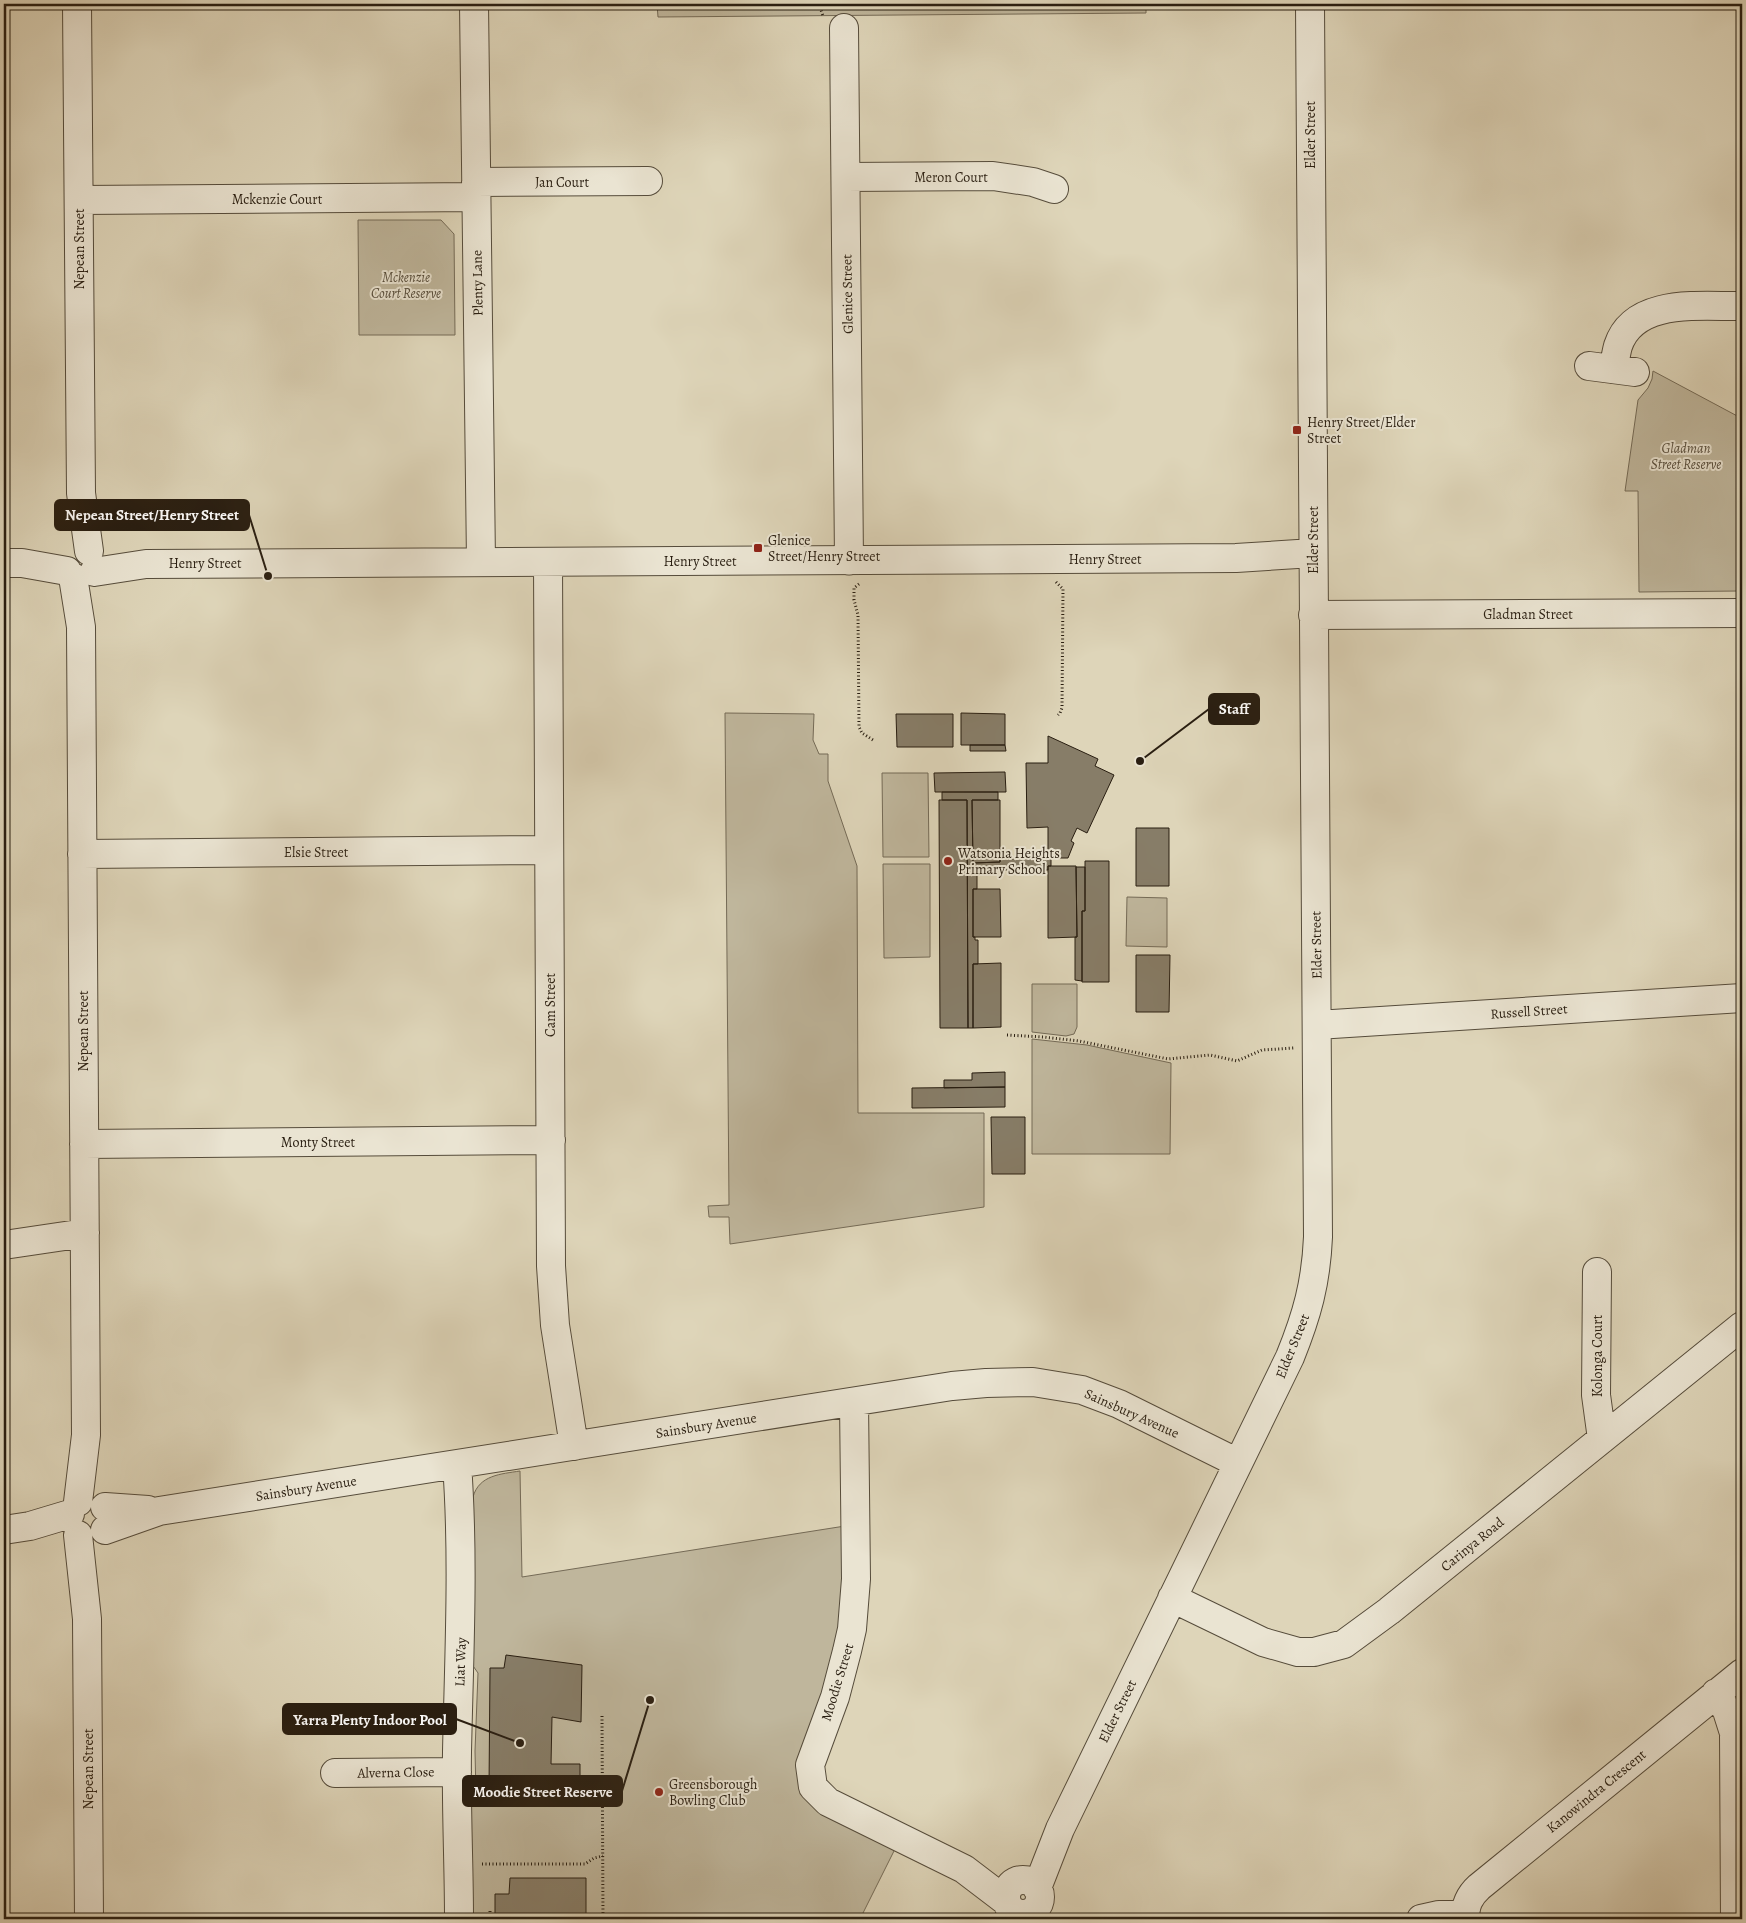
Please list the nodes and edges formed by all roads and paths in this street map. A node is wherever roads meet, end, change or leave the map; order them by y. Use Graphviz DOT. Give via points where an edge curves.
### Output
graph roads {
  1 [pos="77,4"];
  2 [pos="474,4"];
  3 [pos="819,4"];
  4 [pos="1310,4"];
  5 [pos="833,22"];
  6 [pos="846,177"];
  7 [pos="648,181"];
  8 [pos="1054,188"];
  9 [pos="476,190"];
  10 [pos="78,200"];
  11 [pos="1742,306"];
  12 [pos="1613,369"];
  13 [pos="1313,553"];
  14 [pos="481,562"];
  15 [pos="548,562"];
  16 [pos="13,563"];
  17 [pos="81,564"];
  18 [pos="855,571"];
  19 [pos="1051,576"];
  20 [pos="1742,613"];
  21 [pos="1313,615"];
  22 [pos="1058,715"];
  23 [pos="873,740"];
  24 [pos="550,850"];
  25 [pos="82,854"];
  26 [pos="1742,998"];
  27 [pos="1317,1025"];
  28 [pos="1008,1035"];
  29 [pos="1295,1048"];
  30 [pos="551,1140"];
  31 [pos="84,1144"];
  32 [pos="85,1232"];
  33 [pos="4,1245"];
  34 [pos="1596,1272"];
  35 [pos="1742,1326"];
  36 [pos="854,1402"];
  37 [pos="1602,1439"];
  38 [pos="574,1446"];
  39 [pos="1238,1463"];
  40 [pos="457,1464"];
  41 [pos="88,1520"];
  42 [pos="17,1528"];
  43 [pos="1172,1598"];
  44 [pos="1742,1673"];
  45 [pos="1716,1693"];
  46 [pos="602,1716"];
  47 [pos="457,1772"];
  48 [pos="335,1773"];
  49 [pos="603,1856"];
  50 [pos="482,1864"];
  51 [pos="1016,1901"];
  52 [pos="490,1911"];
  53 [pos="1465,1917"];
  54 [pos="89,1919"];
  55 [pos="459,1919"];
  56 [pos="490,1919"];
  57 [pos="603,1919"];
  58 [pos="1421,1919"];
  59 [pos="1735,1919"];
  1 -- 10 [label="street, Nepean Street"];
  2 -- 9 [label="street, Plenty Lane"];
  3 -- 5 [label="path"];
  4 -- 13 [label="street, Elder Street"];
  5 -- 6 [label="street, Glenice Street"];
  6 -- 8 [label="street, Meron Court" via="993,176"];
  6 -- 18 [label="street, Glenice Street"];
  7 -- 9 [label="street, Jan Court"];
  9 -- 10 [label="street, Mckenzie Court"];
  9 -- 14 [label="street, Plenty Lane"];
  10 -- 17 [label="street, Nepean Street"];
  11 -- 12 [label="street" via="1665,308 1645,315 1625,333 1618,346"];
  13 -- 18 [label="street, Henry Street"];
  13 -- 21 [label="street, Elder Street"];
  14 -- 15 [label="street, Henry Street"];
  14 -- 17 [label="street, Henry Street"];
  15 -- 18 [label="street, Henry Street"];
  15 -- 24 [label="street, Cam Street"];
  16 -- 17 [label="street, Henry Street"];
  17 -- 25 [label="street, Nepean Street"];
  18 -- 23 [label="path" via="860,728"];
  19 -- 22 [label="path" via="1062,589 1062,708"];
  20 -- 21 [label="street, Gladman Street"];
  21 -- 27 [label="street, Elder Street"];
  24 -- 25 [label="street, Elsie Street"];
  24 -- 30 [label="street, Cam Street"];
  25 -- 31 [label="street, Nepean Street"];
  26 -- 27 [label="street, Russell Street"];
  27 -- 39 [label="street, Elder Street" via="1318,1237 1312,1293 1290,1357"];
  28 -- 29 [label="path" via="1079,1040 1168,1059 1210,1055 1233,1062 1262,1050"];
  30 -- 31 [label="street, Monty Street"];
  30 -- 38 [label="street, Cam Street" via="552,1294"];
  31 -- 32 [label="street, Nepean Street"];
  32 -- 33 [label="street"];
  32 -- 41 [label="street, Nepean Street"];
  34 -- 37 [label="street, Kolonga Court" via="1596,1395"];
  35 -- 37 [label="street, Carinya Road"];
  36 -- 38 [label="street, Sainsbury Avenue"];
  36 -- 39 [label="street, Sainsbury Avenue" via="986,1383 1033,1382 1062,1386 1119,1404"];
  36 -- 51 [label="street, Moodie Street" via="856,1580 852,1628 835,1697 811,1759 811,1779 817,1793 828,1802 964,1869"];
  37 -- 43 [label="street, Carinya Road" via="1344,1644 1330,1649 1298,1652 1282,1649"];
  38 -- 40 [label="street, Sainsbury Avenue"];
  39 -- 43 [label="street, Elder Street"];
  40 -- 41 [label="street, Sainsbury Avenue"];
  40 -- 47 [label="street, Liat Way" via="462,1597"];
  41 -- 42 [label="street, Sainsbury Avenue"];
  41 -- 54 [label="street, Nepean Street"];
  43 -- 51 [label="street, Elder Street" via="1060,1830"];
  44 -- 45 [label="street, Kanowindra Crescent"];
  45 -- 53 [label="street, Kanowindra Crescent" via="1491,1876 1471,1894 1466,1903"];
  45 -- 59 [label="street" via="1727,1711 1734,1733"];
  46 -- 49 [label="path"];
  47 -- 48 [label="street, Alverna Close"];
  47 -- 55 [label="street, Liat Way"];
  49 -- 50 [label="path" via="585,1864"];
  49 -- 57 [label="path"];
  52 -- 56 [label="path"];
  53 -- 58 [label="street" via="1439,1915"];
}
